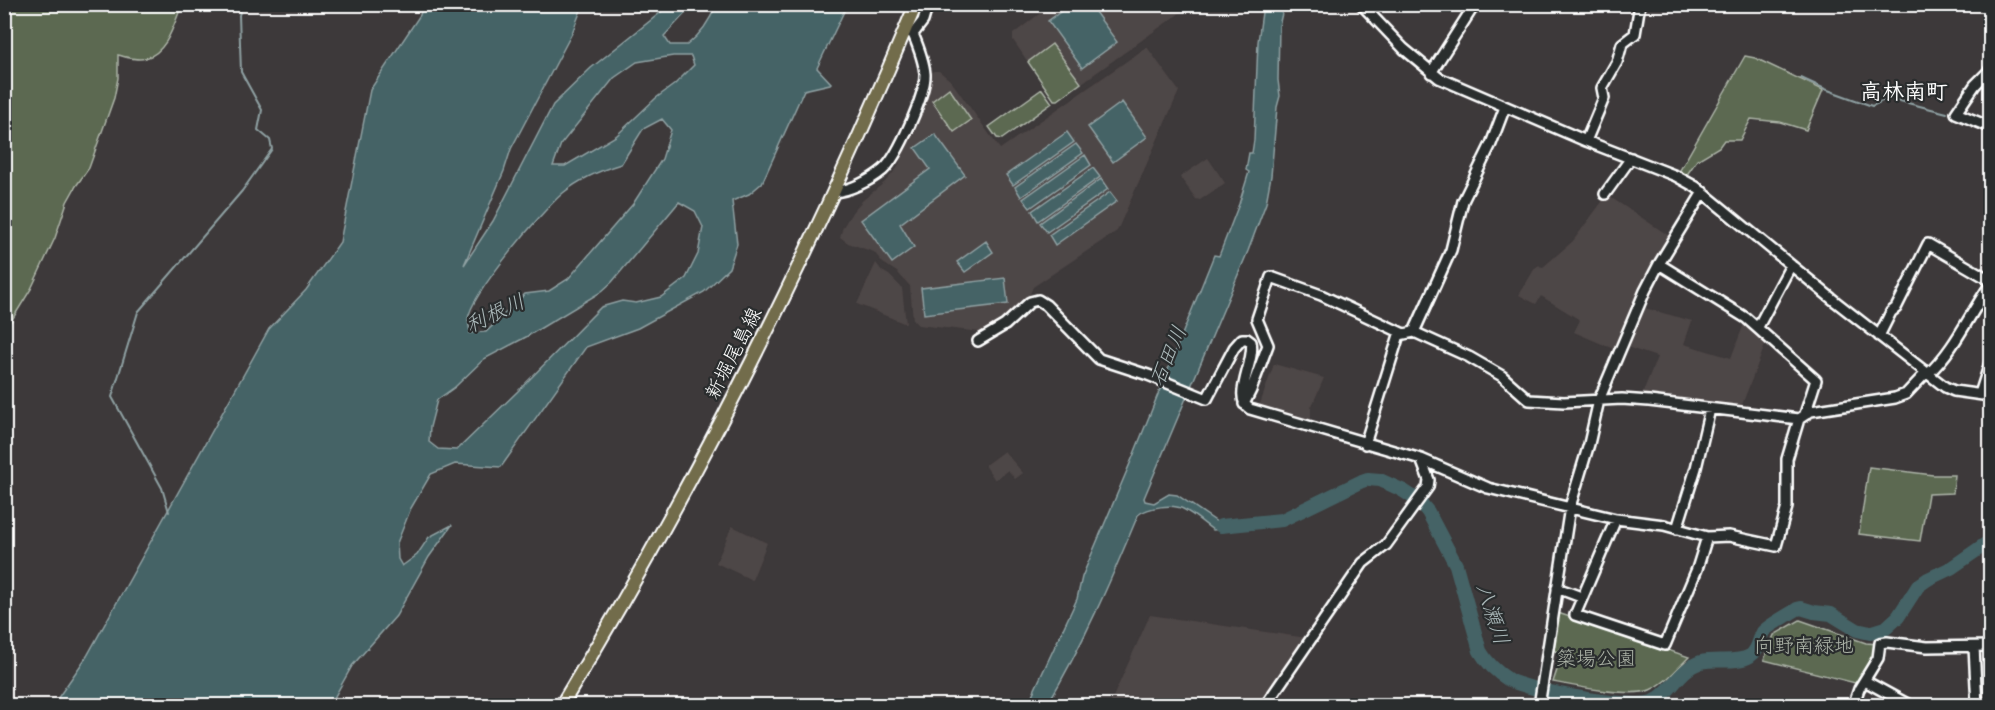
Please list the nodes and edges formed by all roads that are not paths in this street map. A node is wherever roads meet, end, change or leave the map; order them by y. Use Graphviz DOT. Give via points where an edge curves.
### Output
graph roads {
  1 [pos="916,4"];
  2 [pos="928,4"];
  3 [pos="1361,4"];
  4 [pos="1475,4"];
  5 [pos="1640,4"];
  6 [pos="909,32"];
  7 [pos="1990,70"];
  8 [pos="1431,73"];
  9 [pos="1505,107"];
  10 [pos="1990,127"];
  11 [pos="1586,141"];
  12 [pos="1631,158"];
  13 [pos="833,192"];
  14 [pos="1703,192"];
  15 [pos="1605,194"];
  16 [pos="1659,264"];
  17 [pos="1791,265"];
  18 [pos="1990,280"];
  19 [pos="1990,285"];
  20 [pos="1758,327"];
  21 [pos="1409,333"];
  22 [pos="1879,336"];
  23 [pos="978,341"];
  24 [pos="1990,363"];
  25 [pos="1927,373"];
  26 [pos="1980,394"];
  27 [pos="1990,396"];
  28 [pos="1599,400"];
  29 [pos="1244,404"];
  30 [pos="1710,409"];
  31 [pos="1802,417"];
  32 [pos="1365,444"];
  33 [pos="1421,459"];
  34 [pos="1570,507"];
  35 [pos="1616,519"];
  36 [pos="1677,529"];
  37 [pos="1707,537"];
  38 [pos="1557,588"];
  39 [pos="1581,597"];
  40 [pos="1990,646"];
  41 [pos="1974,647"];
  42 [pos="1865,681"];
  43 [pos="1540,703"];
  44 [pos="561,705"];
  45 [pos="1265,705"];
  46 [pos="1853,705"];
  47 [pos="1911,705"];
  48 [pos="1977,705"];
  1 -- 6 [label="main road, 新堀尾島線"];
  2 -- 6 [label="street" via="923,21"];
  3 -- 8 [label="street"];
  4 -- 8 [label="street"];
  5 -- 11 [label="street" via="1635,34 1622,44 1602,88 1604,98"];
  6 -- 13 [label="main road, 新堀尾島線"];
  6 -- 13 [label="street" via="925,73 923,90 904,136 884,169 847,189"];
  7 -- 10 [label="street" via="1956,113"];
  8 -- 9 [label="street"];
  9 -- 11 [label="street"];
  9 -- 21 [label="street" via="1463,201 1451,250"];
  11 -- 12 [label="street"];
  12 -- 14 [label="street"];
  12 -- 15 [label="street"];
  13 -- 44 [label="main road, 新堀尾島線" via="762,342"];
  14 -- 16 [label="street"];
  14 -- 17 [label="street"];
  16 -- 20 [label="street"];
  16 -- 28 [label="street"];
  17 -- 20 [label="street"];
  17 -- 22 [label="street"];
  18 -- 22 [label="street" via="1928,244"];
  19 -- 25 [label="street" via="1950,352"];
  20 -- 31 [label="street" via="1816,380"];
  21 -- 28 [label="street" via="1469,357 1502,376 1529,400"];
  21 -- 29 [label="street" via="1271,277 1257,319 1268,340 1267,351"];
  21 -- 32 [label="street" via="1400,335"];
  22 -- 25 [label="street"];
  23 -- 29 [label="street" via="1038,300 1099,359 1204,399 1209,398 1234,348 1247,339 1252,352 1243,389"];
  24 -- 26 [label="street"];
  25 -- 26 [label="street" via="1954,391"];
  25 -- 31 [label="street" via="1906,394 1895,398 1811,411"];
  26 -- 27 [label="street"];
  28 -- 30 [label="street" via="1649,401"];
  28 -- 34 [label="street"];
  29 -- 32 [label="street"];
  30 -- 31 [label="street"];
  30 -- 36 [label="street"];
  31 -- 37 [label="street" via="1787,459 1787,507 1776,546 1729,536"];
  32 -- 33 [label="street"];
  33 -- 34 [label="street" via="1476,484"];
  33 -- 45 [label="street" via="1429,480 1425,492 1386,545 1363,563"];
  34 -- 35 [label="street"];
  34 -- 38 [label="street"];
  35 -- 36 [label="street"];
  35 -- 39 [label="street"];
  36 -- 37 [label="street"];
  37 -- 39 [label="street" via="1665,645 1575,615"];
  38 -- 39 [label="street"];
  38 -- 43 [label="street"];
  40 -- 41 [label="street"];
  41 -- 42 [label="street" via="1880,643 1878,658"];
  41 -- 48 [label="street"];
  42 -- 46 [label="street"];
  42 -- 47 [label="street"];
}
